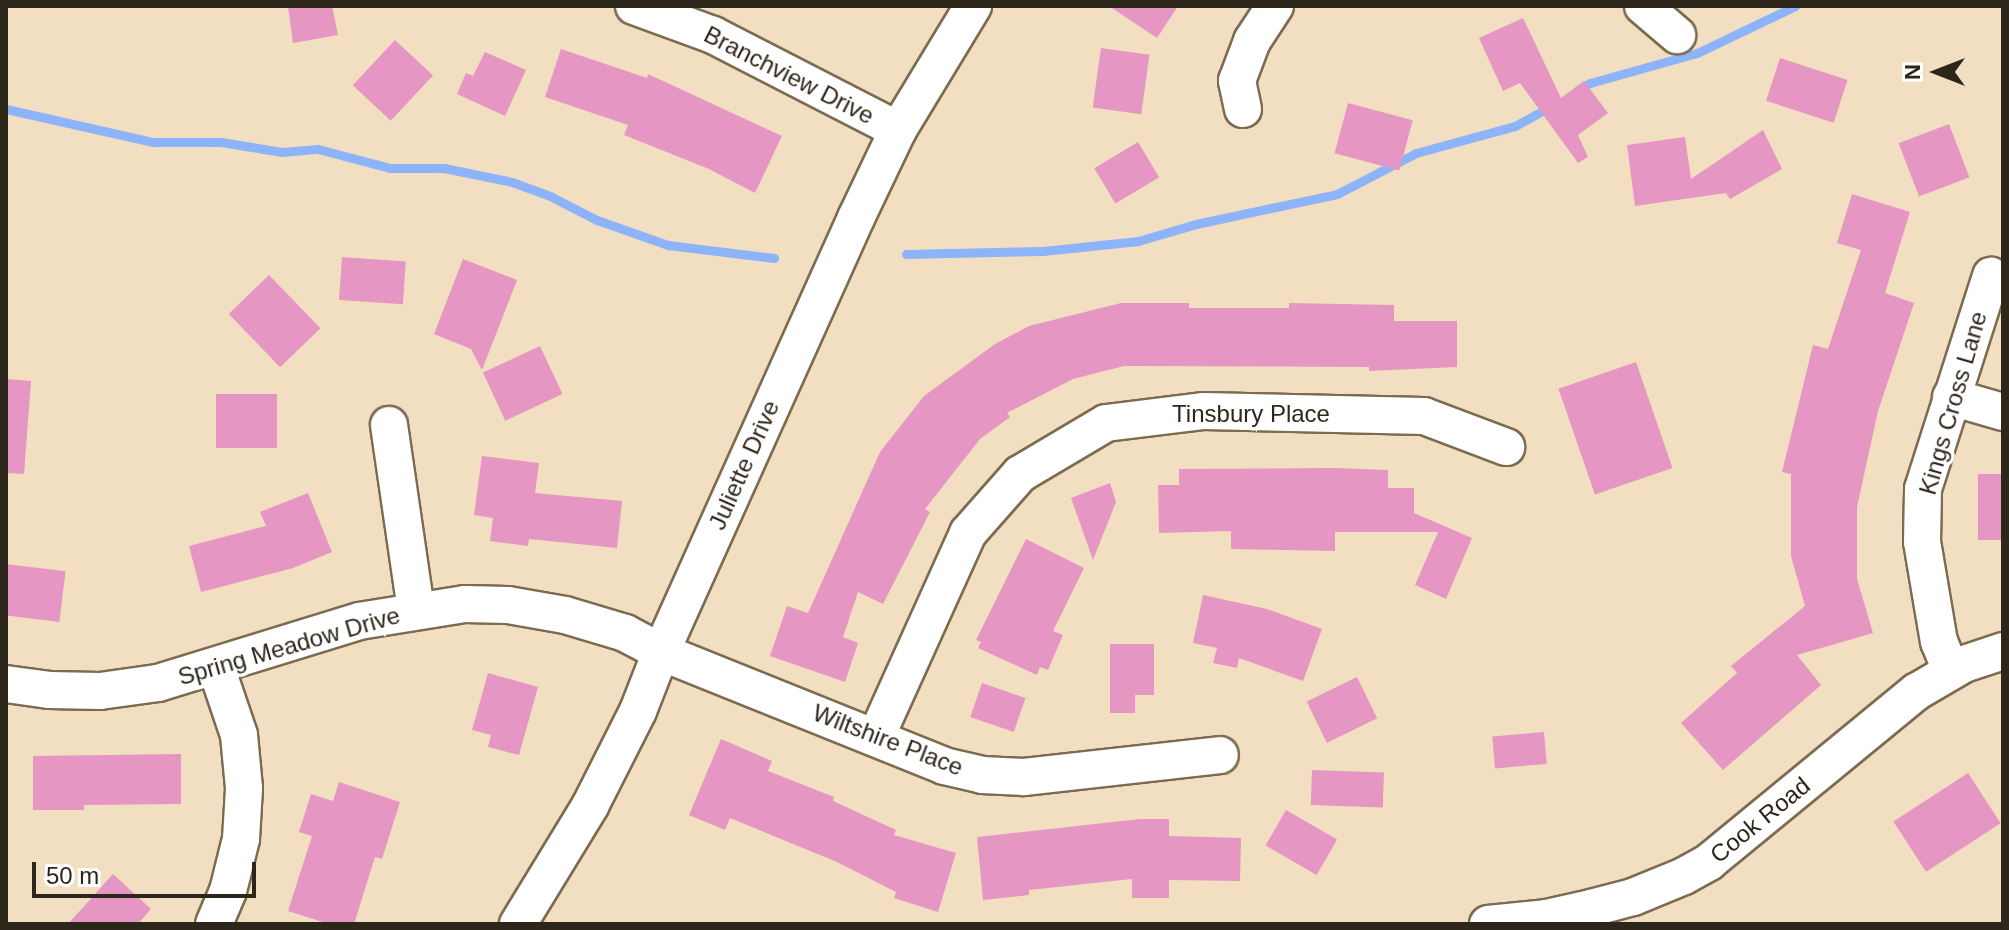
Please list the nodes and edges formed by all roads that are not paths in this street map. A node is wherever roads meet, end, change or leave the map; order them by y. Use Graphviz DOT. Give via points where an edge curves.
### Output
graph roads {
  1 [pos="634,6"];
  2 [pos="973,6"];
  3 [pos="1275,6"];
  4 [pos="1643,6"];
  5 [pos="682,13"];
  6 [pos="1677,35"];
  7 [pos="1243,109"];
  8 [pos="898,130"];
  9 [pos="1991,276"];
  10 [pos="1951,397"];
  11 [pos="2003,412"];
  12 [pos="389,425"];
  13 [pos="1506,447"];
  14 [pos="416,609"];
  15 [pos="2003,651"];
  16 [pos="661,652"];
  17 [pos="216,667"];
  18 [pos="1951,671"];
  19 [pos="6,684"];
  20 [pos="876,737"];
  21 [pos="1220,755"];
  22 [pos="533,920"];
  23 [pos="214,924"];
  24 [pos="1488,924"];
  1 -- 5 [label="street, Branchview Drive"];
  2 -- 8 [label="street, Juliette Drive"];
  3 -- 7 [label="street" via="1252,41 1237,81"];
  4 -- 6 [label="street"];
  5 -- 8 [label="street, Branchview Drive"];
  8 -- 16 [label="street, Juliette Drive"];
  9 -- 10 [label="street, Kings Cross Lane"];
  10 -- 11 [label="street"];
  10 -- 18 [label="street, Kings Cross Lane" via="1923,489 1922,542 1939,642"];
  12 -- 14 [label="street"];
  13 -- 20 [label="street, Tinsbury Place" via="1424,416 1204,411 1106,423 1020,474 968,533"];
  14 -- 16 [label="street, Spring Meadow Drive" via="494,605 565,615 625,633"];
  14 -- 17 [label="street, Spring Meadow Drive" via="359,621"];
  15 -- 18 [label="street, Cook Road"];
  16 -- 20 [label="street, Wiltshire Place"];
  16 -- 22 [label="street, Juliette Drive" via="638,711"];
  17 -- 19 [label="street, Spring Meadow Drive" via="100,691"];
  17 -- 23 [label="street" via="239,735 244,788 241,839"];
  18 -- 24 [label="street, Cook Road" via="1880,718 1709,862 1684,876 1605,904"];
  20 -- 21 [label="street, Wiltshire Place" via="944,766 996,776"];
}
